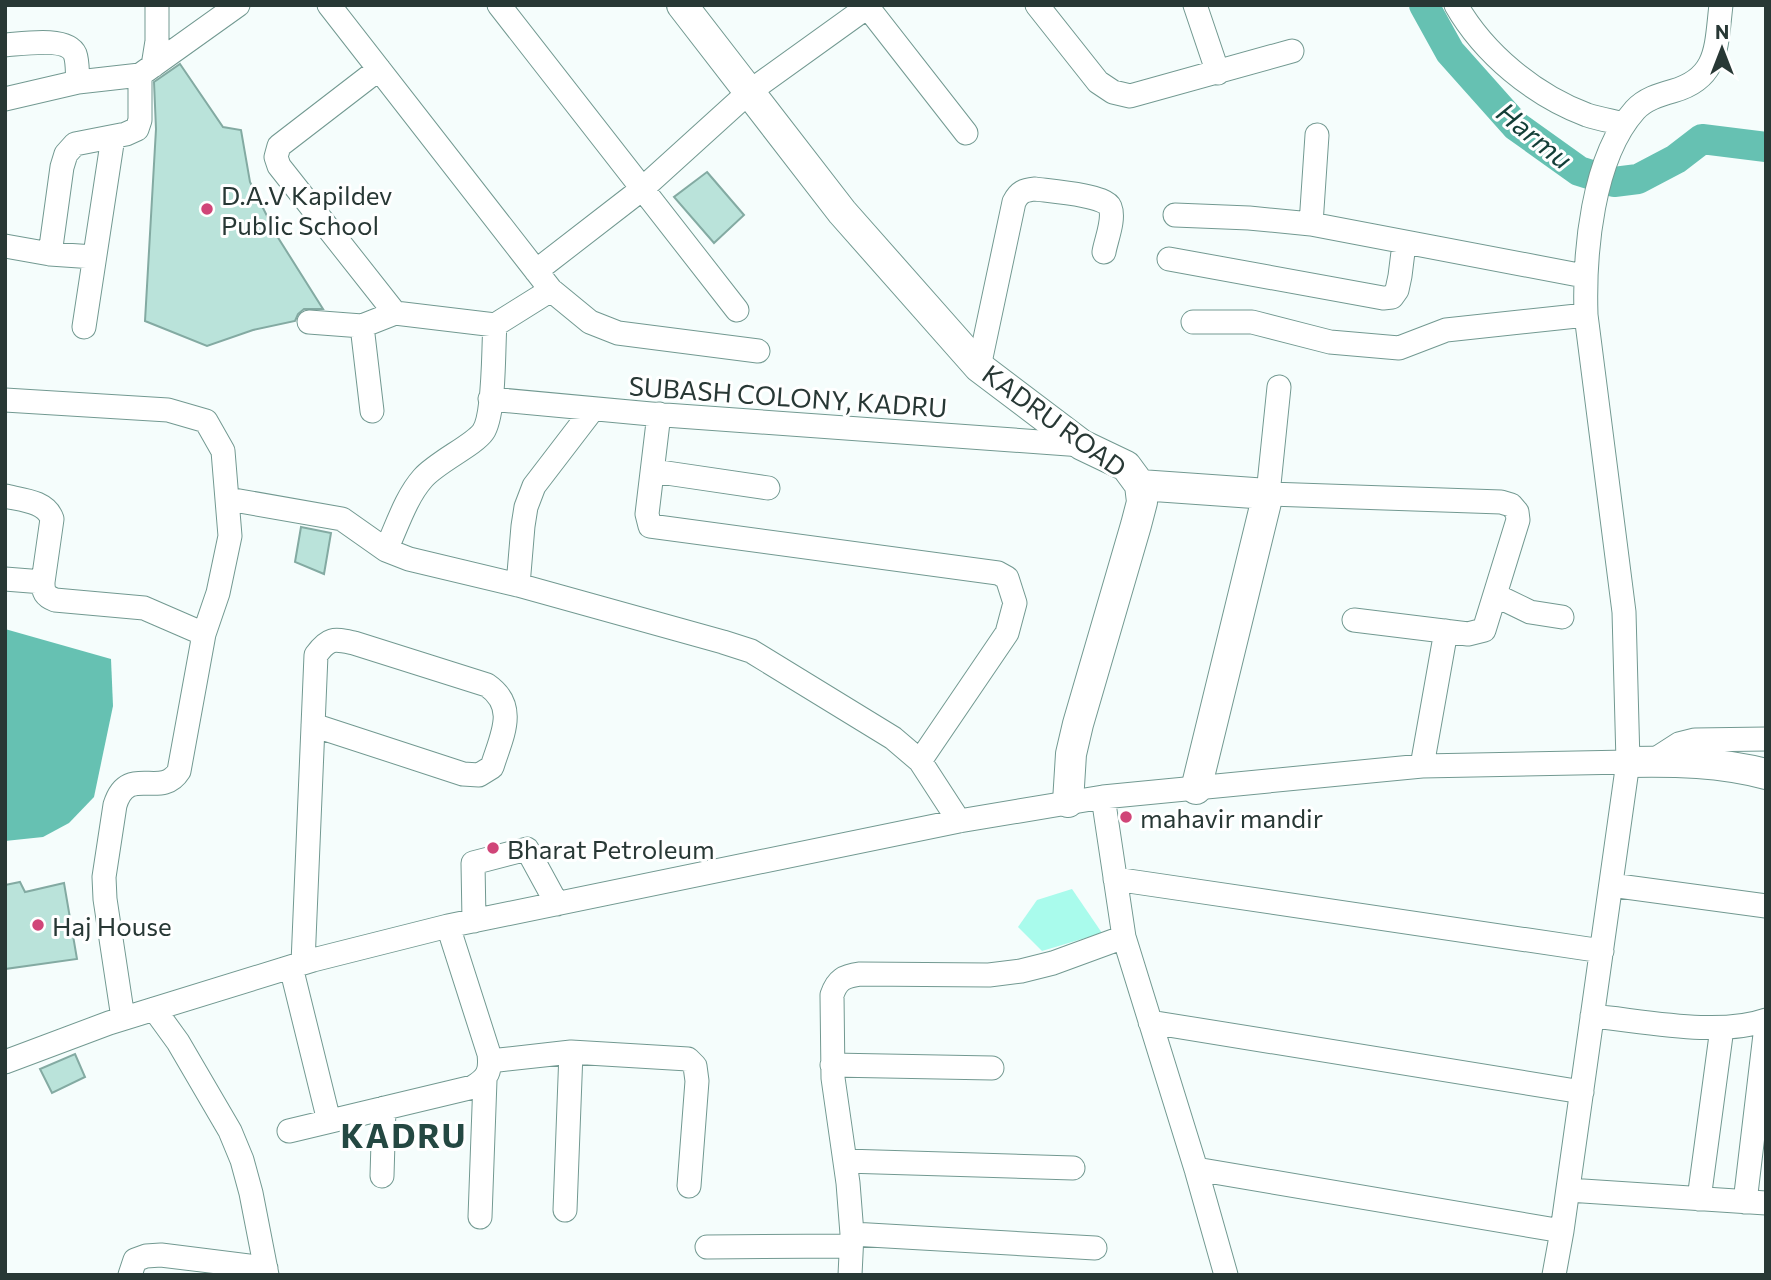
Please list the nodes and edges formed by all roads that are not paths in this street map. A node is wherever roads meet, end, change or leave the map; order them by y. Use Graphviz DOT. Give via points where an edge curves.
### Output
graph roads {
  1 [pos="157,5"];
  2 [pos="238,5"];
  3 [pos="330,5"];
  4 [pos="499,5"];
  5 [pos="682,5"];
  6 [pos="1037,5"];
  7 [pos="1195,5"];
  8 [pos="1456,5"];
  9 [pos="1721,5"];
  10 [pos="868,6"];
  11 [pos="5,45"];
  12 [pos="1292,51"];
  13 [pos="379,69"];
  14 [pos="147,71"];
  15 [pos="1218,73"];
  16 [pos="78,82"];
  17 [pos="749,92"];
  18 [pos="5,99"];
  19 [pos="1624,124"];
  20 [pos="967,133"];
  21 [pos="1317,135"];
  22 [pos="113,137"];
  23 [pos="642,189"];
  24 [pos="1175,215"];
  25 [pos="1311,224"];
  26 [pos="1404,244"];
  27 [pos="5,246"];
  28 [pos="1104,252"];
  29 [pos="50,254"];
  30 [pos="94,257"];
  31 [pos="1169,259"];
  32 [pos="536,271"];
  33 [pos="1584,276"];
  34 [pos="551,290"];
  35 [pos="737,310"];
  36 [pos="395,313"];
  37 [pos="1586,315"];
  38 [pos="309,322"];
  39 [pos="1193,322"];
  40 [pos="495,325"];
  41 [pos="362,326"];
  42 [pos="84,327"];
  43 [pos="758,351"];
  44 [pos="979,366"];
  45 [pos="1279,387"];
  46 [pos="490,399"];
  47 [pos="5,400"];
  48 [pos="593,409"];
  49 [pos="372,411"];
  50 [pos="659,414"];
  51 [pos="1082,445"];
  52 [pos="653,471"];
  53 [pos="1140,485"];
  54 [pos="768,488"];
  55 [pos="1268,494"];
  56 [pos="5,496"];
  57 [pos="228,499"];
  58 [pos="386,550"];
  59 [pos="5,579"];
  60 [pos="43,582"];
  61 [pos="518,585"];
  62 [pos="1495,595"];
  63 [pos="1562,617"];
  64 [pos="1354,620"];
  65 [pos="1446,631"];
  66 [pos="204,634"];
  67 [pos="313,725"];
  68 [pos="1766,738"];
  69 [pos="920,761"];
  70 [pos="1640,762"];
  71 [pos="1422,766"];
  72 [pos="1766,774"];
  73 [pos="1196,789"];
  74 [pos="1104,797"];
  75 [pos="1068,802"];
  76 [pos="959,821"];
  77 [pos="1115,879"];
  78 [pos="1611,885"];
  79 [pos="1763,899"];
  80 [pos="557,904"];
  81 [pos="474,921"];
  82 [pos="449,926"];
  83 [pos="1124,937"];
  84 [pos="1602,951"];
  85 [pos="297,965"];
  86 [pos="154,1009"];
  87 [pos="1592,1016"];
  88 [pos="123,1018"];
  89 [pos="1766,1020"];
  90 [pos="1150,1022"];
  91 [pos="1766,1026"];
  92 [pos="1722,1028"];
  93 [pos="571,1052"];
  94 [pos="5,1062"];
  95 [pos="832,1065"];
  96 [pos="992,1068"];
  97 [pos="487,1071"];
  98 [pos="1582,1091"];
  99 [pos="384,1108"];
  100 [pos="329,1121"];
  101 [pos="289,1131"];
  102 [pos="845,1161"];
  103 [pos="1073,1168"];
  104 [pos="1196,1169"];
  105 [pos="382,1176"];
  106 [pos="690,1186"];
  107 [pos="1568,1190"];
  108 [pos="1699,1199"];
  109 [pos="1756,1202"];
  110 [pos="565,1210"];
  111 [pos="480,1217"];
  112 [pos="1562,1231"];
  113 [pos="851,1240"];
  114 [pos="707,1247"];
  115 [pos="1095,1248"];
  116 [pos="266,1271"];
  117 [pos="130,1275"];
  118 [pos="850,1275"];
  119 [pos="1226,1275"];
  120 [pos="1554,1275"];
  1 -- 14 [label="street" via="157,41"];
  2 -- 14 [label="street"];
  3 -- 13 [label="street"];
  4 -- 23 [label="street"];
  5 -- 17 [label="main road, KADRU ROAD"];
  6 -- 15 [label="street" via="1098,82 1113,92 1130,96"];
  7 -- 15 [label="street"];
  8 -- 19 [label="street" via="1479,37 1516,74 1571,108"];
  9 -- 19 [label="street" via="1712,60 1705,74 1693,84 1645,102"];
  10 -- 17 [label="street"];
  10 -- 20 [label="street"];
  11 -- 16 [label="street" via="65,45 76,56"];
  12 -- 15 [label="street"];
  13 -- 32 [label="street"];
  13 -- 36 [label="street" via="279,146 276,157"];
  14 -- 16 [label="street"];
  14 -- 22 [label="street" via="137,129"];
  16 -- 18 [label="street"];
  17 -- 23 [label="street"];
  17 -- 44 [label="main road, KADRU ROAD" via="842,212"];
  19 -- 33 [label="street" via="1604,162"];
  21 -- 25 [label="street"];
  22 -- 29 [label="street" via="75,144 66,154"];
  22 -- 30 [label="street"];
  23 -- 32 [label="street"];
  23 -- 35 [label="street"];
  24 -- 25 [label="street"];
  25 -- 26 [label="street"];
  26 -- 31 [label="street" via="1397,290 1383,299"];
  26 -- 33 [label="street"];
  27 -- 29 [label="street"];
  28 -- 44 [label="street" via="1111,214 1102,200 1035,189 1018,195"];
  29 -- 30 [label="street"];
  30 -- 42 [label="street"];
  32 -- 34 [label="street"];
  33 -- 37 [label="street"];
  34 -- 40 [label="street"];
  34 -- 43 [label="street" via="590,322 618,333"];
  36 -- 40 [label="street"];
  36 -- 41 [label="street"];
  37 -- 39 [label="street" via="1446,330 1399,348 1330,342 1252,322"];
  37 -- 70 [label="street"];
  38 -- 41 [label="street"];
  40 -- 46 [label="street"];
  41 -- 49 [label="street"];
  44 -- 51 [label="main road, KADRU ROAD"];
  45 -- 55 [label="street"];
  46 -- 48 [label="street, SUBASH COLONY, KADRU"];
  46 -- 58 [label="street" via="483,433 423,478"];
  47 -- 57 [label="street" via="167,410 206,421 223,451"];
  48 -- 50 [label="street, SUBASH COLONY, KADRU"];
  48 -- 61 [label="street" via="534,486 526,507"];
  50 -- 51 [label="street, SUBASH COLONY, KADRU"];
  50 -- 52 [label="street"];
  51 -- 53 [label="main road, KADRU ROAD" via="1126,466"];
  52 -- 54 [label="street"];
  52 -- 69 [label="street" via="650,526 985,571 1007,578 1015,603 1007,633"];
  53 -- 55 [label="main road"];
  53 -- 75 [label="main road, KADRU ROAD" via="1142,502 1074,744"];
  55 -- 62 [label="street" via="1511,505 1518,520"];
  55 -- 73 [label="main road"];
  56 -- 60 [label="street" via="49,510 52,519"];
  57 -- 58 [label="street" via="342,519"];
  57 -- 66 [label="street" via="230,536"];
  58 -- 61 [label="street"];
  59 -- 60 [label="street"];
  60 -- 66 [label="street" via="46,596 55,600 144,608"];
  61 -- 69 [label="street" via="751,652 893,738"];
  62 -- 63 [label="street" via="1530,612"];
  62 -- 65 [label="street" via="1485,631"];
  64 -- 65 [label="street"];
  65 -- 71 [label="street"];
  66 -- 88 [label="street" via="179,771 166,783 125,786 115,806 104,877"];
  67 -- 67 [label="street" via="478,775 492,767 506,720 505,705 487,685 335,639 316,655"];
  67 -- 85 [label="street"];
  68 -- 70 [label="street" via="1695,740"];
  69 -- 76 [label="street"];
  70 -- 71 [label="street"];
  70 -- 72 [label="main road" via="1721,764"];
  70 -- 78 [label="street"];
  71 -- 73 [label="street"];
  73 -- 74 [label="street"];
  74 -- 75 [label="street"];
  74 -- 77 [label="street"];
  75 -- 76 [label="street"];
  76 -- 80 [label="street"];
  77 -- 83 [label="street"];
  77 -- 84 [label="street"];
  78 -- 79 [label="street"];
  78 -- 84 [label="street"];
  80 -- 81 [label="street"];
  80 -- 81 [label="street" via="527,849 473,863"];
  81 -- 82 [label="street"];
  82 -- 85 [label="street"];
  82 -- 97 [label="street"];
  83 -- 90 [label="street"];
  83 -- 95 [label="street" via="1021,971 846,976 836,983 832,995"];
  84 -- 87 [label="street"];
  85 -- 86 [label="street"];
  85 -- 100 [label="street"];
  86 -- 88 [label="street"];
  86 -- 116 [label="street" via="230,1131 251,1193"];
  87 -- 92 [label="street"];
  87 -- 98 [label="street"];
  88 -- 94 [label="street"];
  89 -- 92 [label="street"];
  90 -- 98 [label="street"];
  90 -- 104 [label="street"];
  91 -- 109 [label="street"];
  92 -- 108 [label="street"];
  93 -- 97 [label="street"];
  93 -- 106 [label="street" via="673,1057 688,1059 695,1066"];
  93 -- 110 [label="street"];
  95 -- 96 [label="street"];
  95 -- 102 [label="street"];
  97 -- 99 [label="street" via="473,1087"];
  97 -- 111 [label="street"];
  98 -- 107 [label="street"];
  99 -- 100 [label="street"];
  99 -- 105 [label="street"];
  100 -- 101 [label="street"];
  102 -- 103 [label="street"];
  102 -- 113 [label="street"];
  104 -- 112 [label="street"];
  104 -- 119 [label="street"];
  107 -- 108 [label="street"];
  107 -- 112 [label="street"];
  108 -- 109 [label="street"];
  112 -- 120 [label="street"];
  113 -- 114 [label="street"];
  113 -- 115 [label="street"];
  113 -- 118 [label="street"];
  116 -- 117 [label="street" via="161,1255 135,1260"];
}
